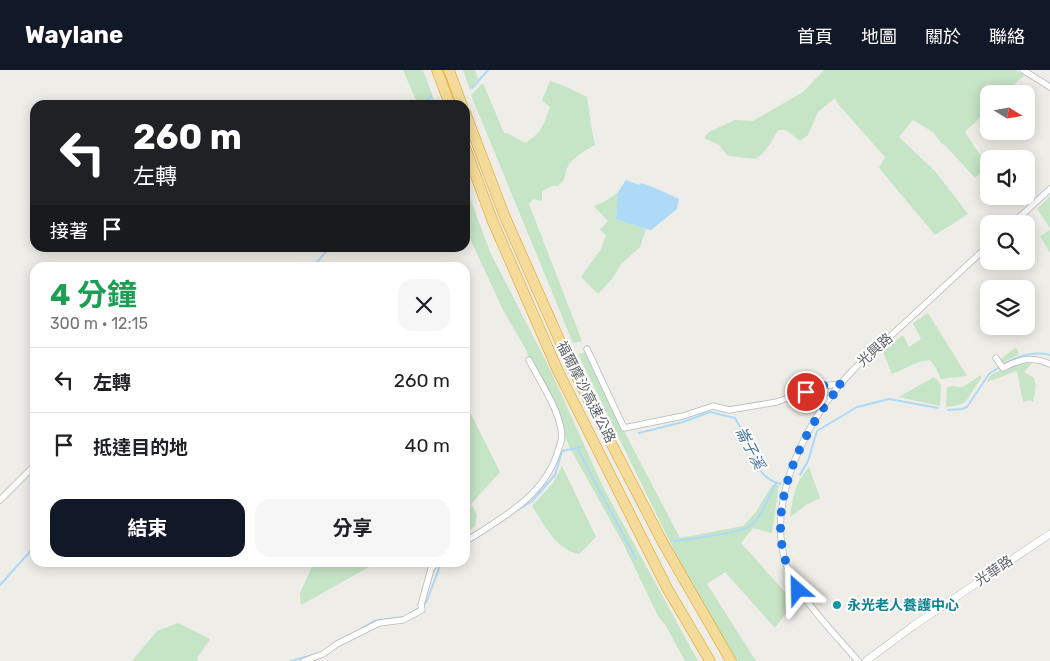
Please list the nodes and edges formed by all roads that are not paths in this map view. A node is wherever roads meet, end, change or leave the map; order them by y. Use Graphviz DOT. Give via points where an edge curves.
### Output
graph roads {
  1 [pos="437,70"];
  2 [pos="449,70"];
  3 [pos="1023,70"];
  4 [pos="1050,87"];
  5 [pos="448,100"];
  6 [pos="460,100"];
  7 [pos="470,125"];
  8 [pos="470,160"];
  9 [pos="1050,189"];
  10 [pos="1022,215"];
  11 [pos="980,253"];
  12 [pos="587,348"];
  13 [pos="996,358"];
  14 [pos="529,360"];
  15 [pos="1050,364"];
  16 [pos="842,384"];
  17 [pos="30,470"];
  18 [pos="0,500"];
  19 [pos="1050,534"];
  20 [pos="470,539"];
  21 [pos="433,567"];
  22 [pos="304,661"];
  23 [pos="710,661"];
  24 [pos="731,661"];
  25 [pos="858,661"];
  26 [pos="866,661"];
  1 -- 5 [label="highway"];
  2 -- 6 [label="highway"];
  3 -- 4 [label="street"];
  7 -- 24 [label="highway, 福爾摩沙高速公路" via="505,217 570,364 663,543"];
  8 -- 23 [label="highway, 福爾摩沙高速公路" via="493,222 558,371 667,588"];
  9 -- 10 [label="street"];
  11 -- 16 [label="street, 光興路" via="854,369"];
  12 -- 16 [label="street" via="624,428 683,416 713,406 729,410 777,402 820,386"];
  13 -- 15 [label="street" via="1003,368 1015,362 1038,359"];
  14 -- 20 [label="street" via="557,414 562,440 553,467 542,484"];
  16 -- 25 [label="street, 光興路" via="804,440 788,479 781,510 781,529 787,565 798,590"];
  17 -- 18 [label="street"];
  19 -- 26 [label="street, 光華路" via="912,626"];
  21 -- 22 [label="street" via="422,610 403,620 379,624"];
}
